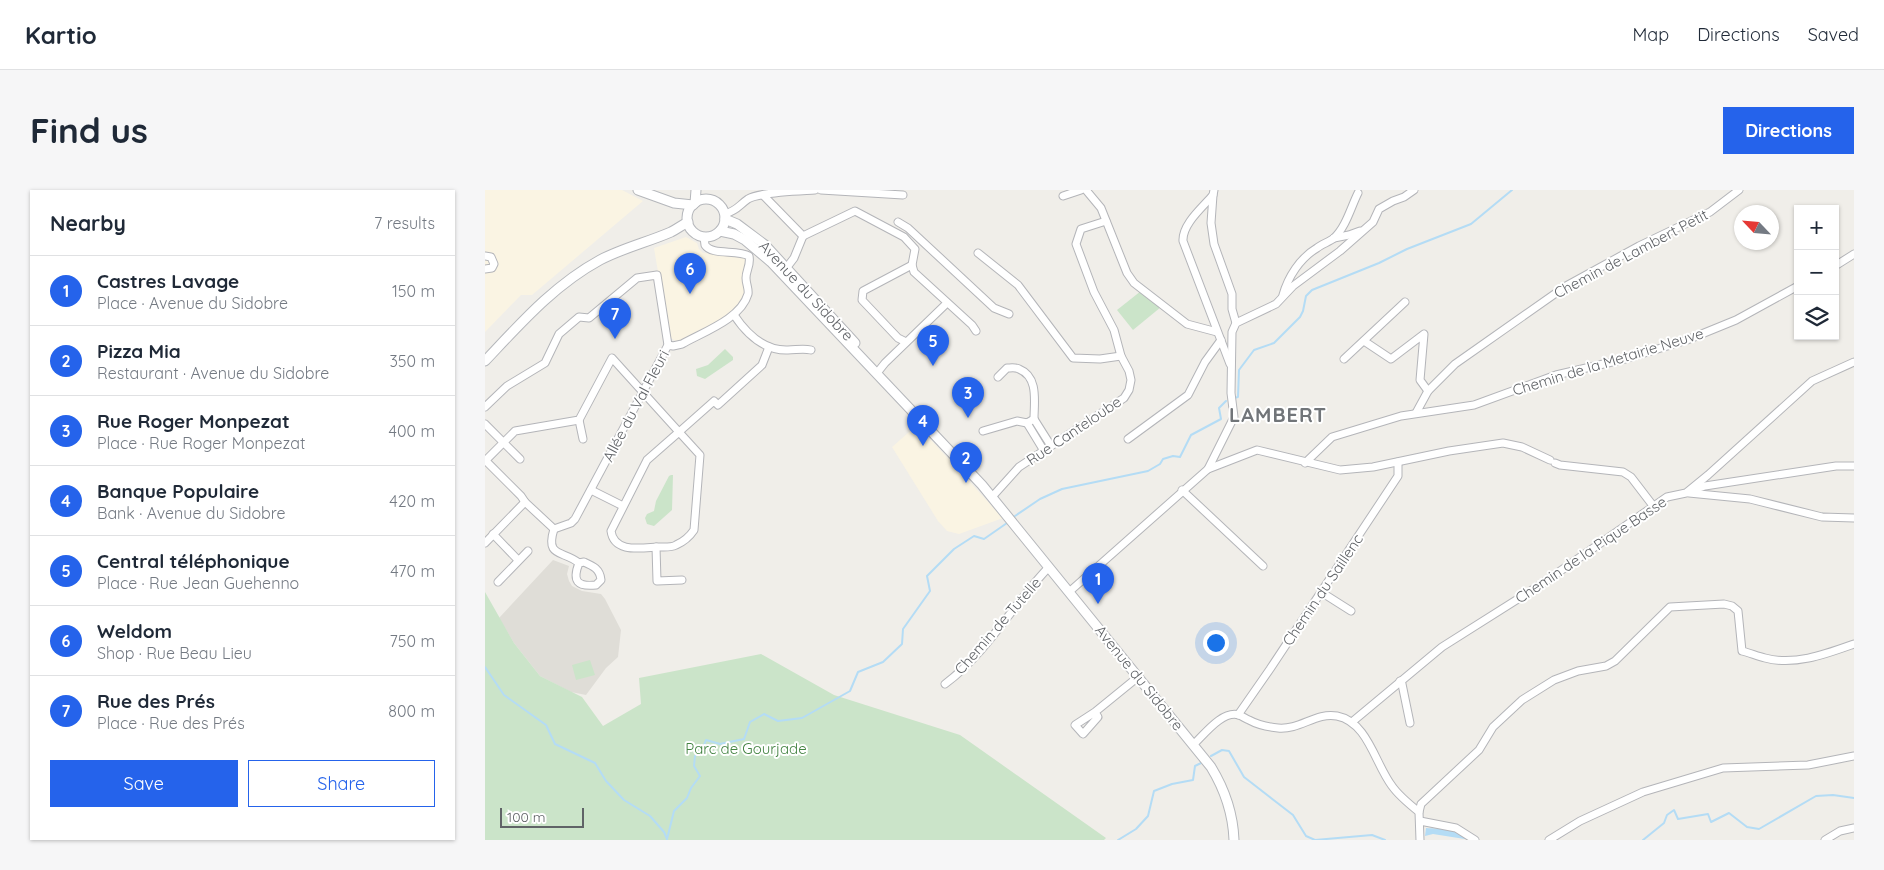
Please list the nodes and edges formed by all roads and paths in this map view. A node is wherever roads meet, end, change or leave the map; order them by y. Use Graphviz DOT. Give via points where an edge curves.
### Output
graph roads {
  1 [pos="696,190"];
  2 [pos="705,190"];
  3 [pos="815,190"];
  4 [pos="821,190"];
  5 [pos="1081,190"];
  6 [pos="1086,190"];
  7 [pos="1414,190"];
  8 [pos="1739,190"];
  9 [pos="641,191"];
  10 [pos="1213,192"];
  11 [pos="1358,193"];
  12 [pos="903,194"];
  13 [pos="763,195"];
  14 [pos="1063,196"];
  15 [pos="715,201"];
  16 [pos="691,204"];
  17 [pos="725,216"];
  18 [pos="688,218"];
  19 [pos="1106,221"];
  20 [pos="898,222"];
  21 [pos="1368,227"];
  22 [pos="671,231"];
  23 [pos="720,231"];
  24 [pos="693,232"];
  25 [pos="803,236"];
  26 [pos="704,237"];
  27 [pos="1334,238"];
  28 [pos="925,245"];
  29 [pos="915,249"];
  30 [pos="978,252"];
  31 [pos="1854,254"];
  32 [pos="485,256"];
  33 [pos="1839,263"];
  34 [pos="911,265"];
  35 [pos="485,269"];
  36 [pos="784,270"];
  37 [pos="1794,288"];
  38 [pos="1282,298"];
  39 [pos="1405,302"];
  40 [pos="947,303"];
  41 [pos="1009,314"];
  42 [pos="734,315"];
  43 [pos="1236,323"];
  44 [pos="976,331"];
  45 [pos="1217,332"];
  46 [pos="1221,340"];
  47 [pos="1364,341"];
  48 [pos="906,342"];
  49 [pos="668,345"];
  50 [pos="769,347"];
  51 [pos="811,350"];
  52 [pos="1121,356"];
  53 [pos="1344,360"];
  54 [pos="485,361"];
  55 [pos="1854,362"];
  56 [pos="1233,369"];
  57 [pos="877,373"];
  58 [pos="998,377"];
  59 [pos="1428,391"];
  60 [pos="643,392"];
  61 [pos="485,408"];
  62 [pos="1415,413"];
  63 [pos="1034,419"];
  64 [pos="579,420"];
  65 [pos="1027,423"];
  66 [pos="485,424"];
  67 [pos="679,430"];
  68 [pos="983,431"];
  69 [pos="583,439"];
  70 [pos="1128,439"];
  71 [pos="503,443"];
  72 [pos="1051,446"];
  73 [pos="1044,450"];
  74 [pos="520,459"];
  75 [pos="485,461"];
  76 [pos="1398,462"];
  77 [pos="1305,463"];
  78 [pos="1854,466"];
  79 [pos="1208,468"];
  80 [pos="591,490"];
  81 [pos="1182,490"];
  82 [pos="1686,492"];
  83 [pos="993,497"];
  84 [pos="525,502"];
  85 [pos="623,506"];
  86 [pos="1653,507"];
  87 [pos="1854,518"];
  88 [pos="554,529"];
  89 [pos="493,534"];
  90 [pos="485,543"];
  91 [pos="656,547"];
  92 [pos="528,551"];
  93 [pos="518,560"];
  94 [pos="579,563"];
  95 [pos="1263,566"];
  96 [pos="1049,567"];
  97 [pos="682,580"];
  98 [pos="498,582"];
  99 [pos="1069,592"];
  100 [pos="1321,592"];
  101 [pos="1351,610"];
  102 [pos="1854,644"];
  103 [pos="1138,677"];
  104 [pos="1400,681"];
  105 [pos="945,684"];
  106 [pos="1095,712"];
  107 [pos="1238,715"];
  108 [pos="1352,722"];
  109 [pos="1410,723"];
  110 [pos="1193,745"];
  111 [pos="1854,756"];
  112 [pos="1419,812"];
  113 [pos="1420,820"];
  114 [pos="1854,828"];
  115 [pos="1234,840"];
  116 [pos="1420,840"];
  117 [pos="1475,840"];
  118 [pos="1549,840"];
  119 [pos="1825,840"];
  1 -- 16 [label="main road"];
  2 -- 15 [label="main road"];
  3 -- 13 [label="street"];
  4 -- 12 [label="street"];
  5 -- 14 [label="street"];
  6 -- 19 [label="street" via="1101,208"];
  7 -- 21 [label="street" via="1379,209"];
  8 -- 59 [label="street, Chemin de Lambert Petit" via="1710,212 1566,286 1455,364"];
  9 -- 16 [label="main road" via="674,203"];
  9 -- 18 [label="main road"];
  10 -- 43 [label="street" via="1211,223 1214,244 1231,294"];
  10 -- 45 [label="street" via="1187,227 1183,241"];
  11 -- 27 [label="street" via="1344,225"];
  13 -- 17 [label="street" via="749,198 736,211"];
  13 -- 25 [label="street"];
  15 -- 16 [label="main road" via="705,199"];
  15 -- 17 [label="main road"];
  16 -- 18 [label="main road"];
  17 -- 23 [label="main road"];
  17 -- 36 [label="main road, Avenue du Sidobre" via="765,245"];
  18 -- 22 [label="main road"];
  18 -- 24 [label="main road"];
  19 -- 45 [label="street" via="1134,283 1187,324"];
  19 -- 52 [label="street, Rue Canteloube" via="1081,229 1076,244 1094,292 1114,330"];
  20 -- 28 [label="street"];
  21 -- 27 [label="street"];
  21 -- 38 [label="street"];
  22 -- 24 [label="main road"];
  22 -- 54 [label="main road" via="627,248 558,287"];
  23 -- 26 [label="main road"];
  23 -- 36 [label="main road, Avenue du Sidobre" via="745,240"];
  24 -- 26 [label="main road"];
  25 -- 29 [label="street" via="855,211 904,237"];
  25 -- 36 [label="street" via="794,258"];
  26 -- 42 [label="street, Allée du Val Fleuri" via="710,250 749,256 748,292"];
  27 -- 38 [label="street" via="1303,258 1286,284"];
  28 -- 29 [label="street"];
  28 -- 41 [label="street" via="994,308"];
  29 -- 34 [label="street"];
  30 -- 52 [label="street" via="1018,285 1073,358"];
  31 -- 33 [label="street"];
  32 -- 35 [label="street" via="491,257 494,264 492,268"];
  34 -- 40 [label="street" via="914,272"];
  34 -- 48 [label="street" via="863,291 862,300 898,338"];
  36 -- 57 [label="main road, Avenue du Sidobre"];
  37 -- 62 [label="street, Chemin de la Metairie Neuve" via="1736,320 1687,340 1557,375 1474,405"];
  38 -- 43 [label="street"];
  39 -- 47 [label="street"];
  40 -- 44 [label="street"];
  40 -- 48 [label="street"];
  42 -- 49 [label="street, Allée du Val Fleuri" via="682,344"];
  42 -- 50 [label="street" via="754,339"];
  43 -- 56 [label="street"];
  45 -- 46 [label="street"];
  46 -- 56 [label="street"];
  46 -- 70 [label="street" via="1188,395"];
  47 -- 53 [label="street"];
  47 -- 59 [label="street" via="1391,359 1424,334 1420,380"];
  48 -- 57 [label="street"];
  49 -- 60 [label="street, Allée du Val Fleuri"];
  49 -- 61 [label="street" via="657,275 637,278 589,318 579,317 559,334 545,363 507,386"];
  50 -- 51 [label="street" via="786,351"];
  50 -- 67 [label="street" via="761,366 718,405 714,401"];
  52 -- 72 [label="street, Rue Canteloube" via="1131,380 1124,398"];
  55 -- 82 [label="street, Chemin de la Pique Basse" via="1812,381 1708,476"];
  56 -- 79 [label="street" via="1234,417"];
  57 -- 83 [label="main road, Avenue du Sidobre"];
  58 -- 63 [label="street" via="1007,368 1019,369 1028,376 1034,385"];
  59 -- 62 [label="street, Chemin de Lambert Petit"];
  60 -- 64 [label="street" via="612,358"];
  60 -- 67 [label="street"];
  60 -- 80 [label="street, Allée du Val Fleuri"];
  62 -- 77 [label="street, Chemin de la Metairie Neuve" via="1332,437"];
  63 -- 65 [label="street"];
  63 -- 72 [label="street"];
  64 -- 69 [label="street"];
  64 -- 71 [label="street" via="515,431"];
  65 -- 68 [label="street" via="1017,421"];
  65 -- 73 [label="street"];
  66 -- 71 [label="street"];
  67 -- 85 [label="street" via="647,460"];
  67 -- 91 [label="street" via="700,455 694,530 676,546"];
  71 -- 74 [label="street"];
  71 -- 75 [label="street"];
  72 -- 73 [label="street, Rue Canteloube"];
  73 -- 83 [label="street, Rue Canteloube" via="1019,467"];
  75 -- 84 [label="street"];
  76 -- 77 [label="street" via="1340,470"];
  76 -- 86 [label="street" via="1503,443 1522,447 1560,465 1623,472 1631,477"];
  76 -- 100 [label="street, Chemin du Saillenc" via="1398,476"];
  77 -- 79 [label="street" via="1257,450"];
  78 -- 82 [label="street" via="1752,478"];
  79 -- 81 [label="street"];
  80 -- 85 [label="street"];
  80 -- 88 [label="street, Allée du Val Fleuri" via="573,521"];
  81 -- 95 [label="street"];
  81 -- 99 [label="street"];
  82 -- 86 [label="street, Chemin de la Pique Basse" via="1667,497"];
  82 -- 87 [label="street" via="1750,499 1822,518"];
  83 -- 96 [label="main road, Avenue du Sidobre"];
  84 -- 88 [label="street"];
  84 -- 89 [label="street"];
  85 -- 91 [label="street" via="611,531 616,543 630,549"];
  86 -- 104 [label="street, Chemin de la Pique Basse" via="1540,585 1442,647"];
  88 -- 94 [label="street" via="554,550"];
  89 -- 90 [label="street"];
  89 -- 93 [label="street"];
  91 -- 97 [label="street" via="657,580"];
  92 -- 93 [label="street"];
  93 -- 98 [label="street"];
  96 -- 99 [label="main road, Avenue du Sidobre"];
  96 -- 105 [label="street, Chemin de Tutelle" via="989,642"];
  99 -- 103 [label="main road, Avenue du Sidobre"];
  100 -- 101 [label="street"];
  100 -- 107 [label="street, Chemin du Saillenc"];
  102 -- 112 [label="street" via="1798,660 1767,659 1743,651 1738,611 1733,606 1670,607 1615,661 1554,680 1521,700 1493,727 1479,750 1421,804"];
  103 -- 106 [label="street"];
  103 -- 110 [label="main road, Avenue du Sidobre"];
  104 -- 108 [label="street, Chemin de la Pique Basse"];
  104 -- 109 [label="street"];
  107 -- 108 [label="street" via="1264,726 1281,728 1297,727 1320,716 1337,716"];
  107 -- 110 [label="street" via="1222,718"];
  108 -- 112 [label="street" via="1364,736 1392,786"];
  110 -- 115 [label="main road, Avenue du Sidobre" via="1223,786 1230,807"];
  111 -- 118 [label="street" via="1808,765 1723,768 1643,792"];
  112 -- 113 [label="street"];
  113 -- 116 [label="street"];
  113 -- 117 [label="street" via="1456,828"];
  114 -- 119 [label="street" via="1840,831"];
}
